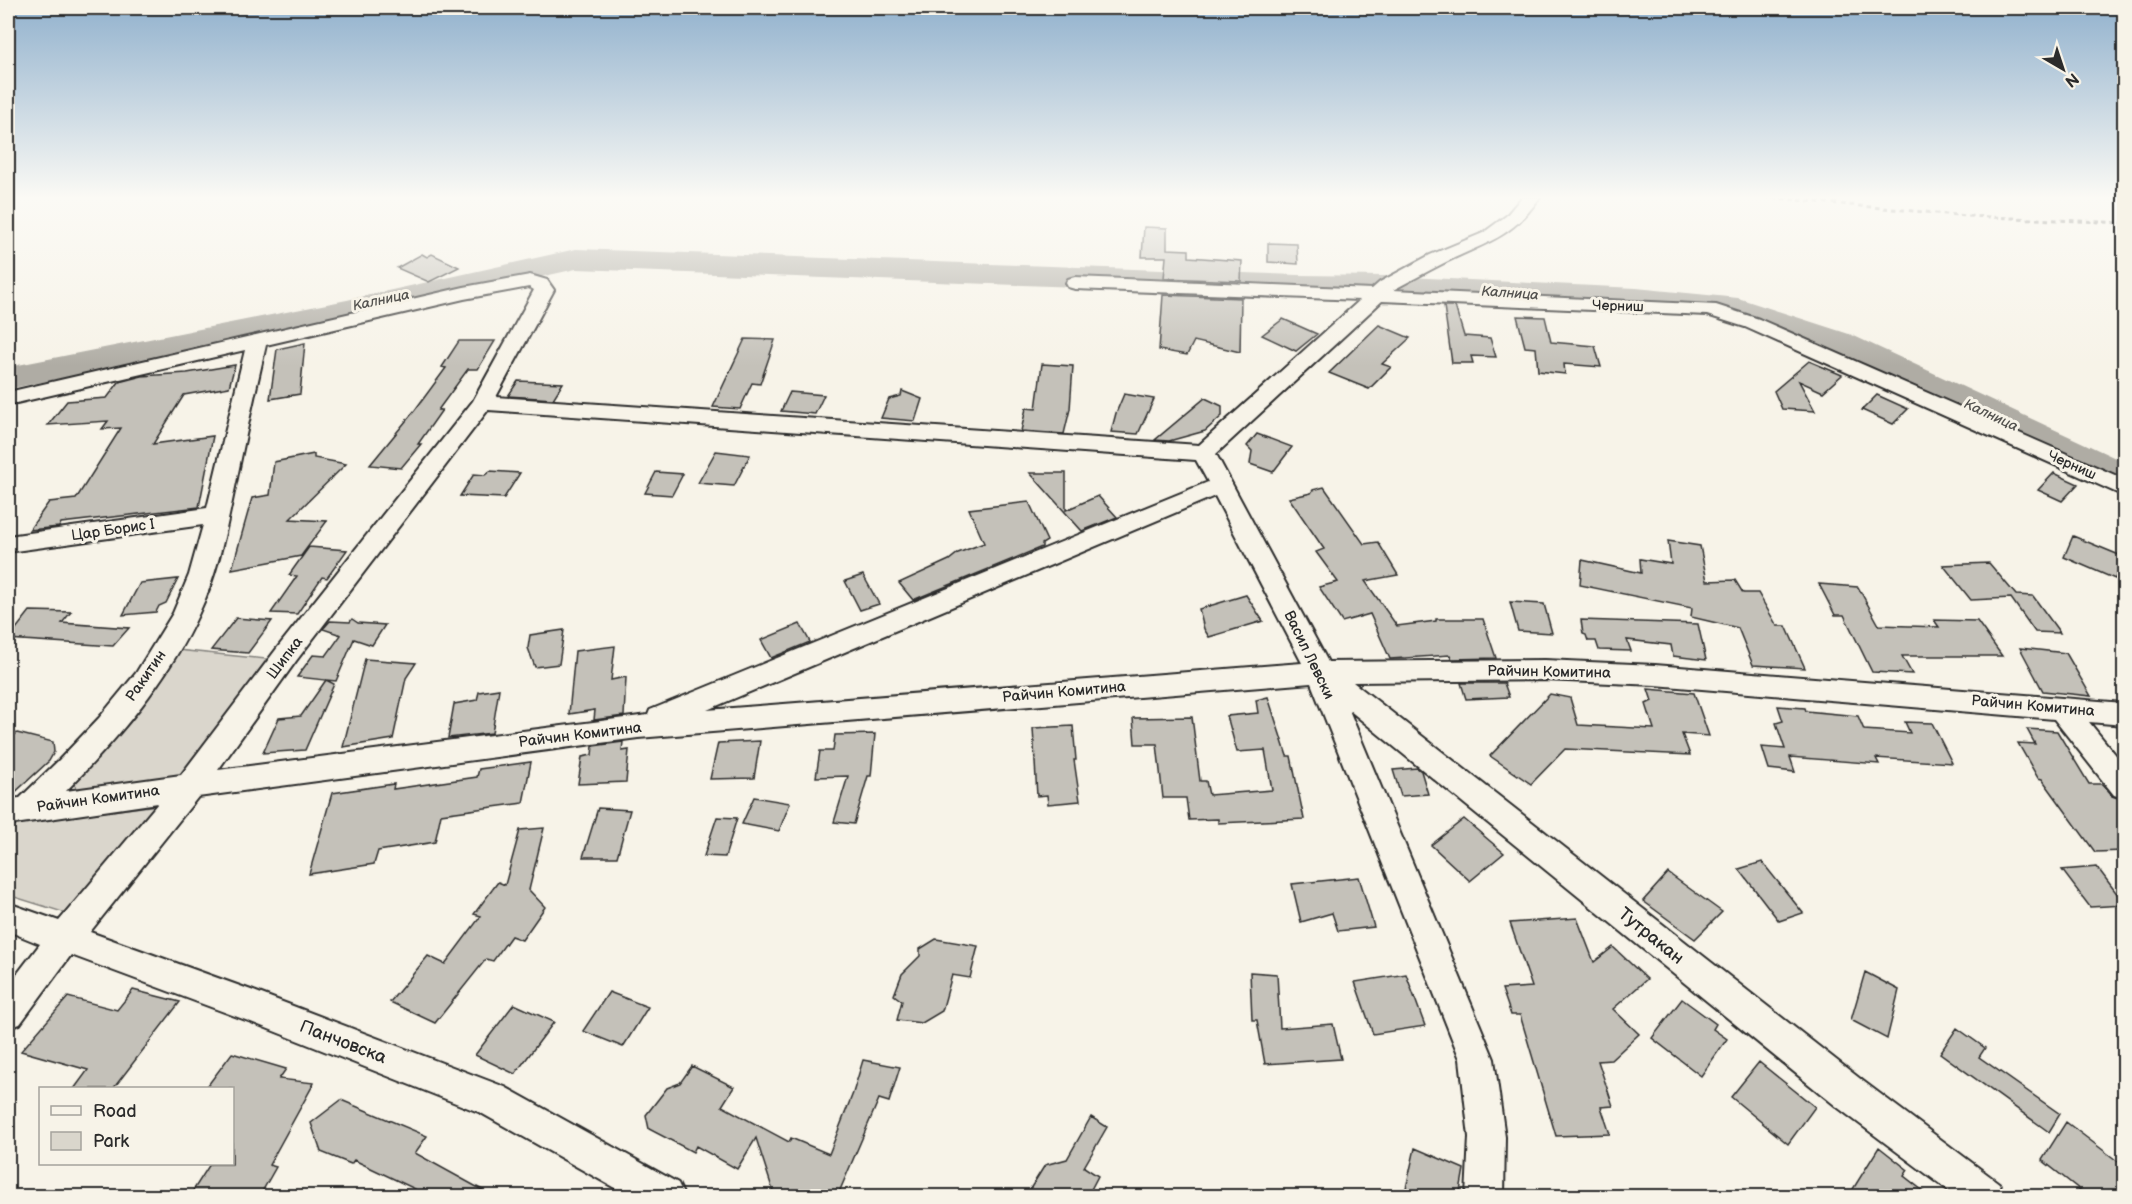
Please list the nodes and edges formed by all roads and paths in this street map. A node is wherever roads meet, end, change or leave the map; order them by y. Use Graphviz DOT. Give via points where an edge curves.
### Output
graph roads {
  1 [pos="1451,253"];
  2 [pos="1075,283"];
  3 [pos="1376,297"];
  4 [pos="257,342"];
  5 [pos="8,398"];
  6 [pos="482,403"];
  7 [pos="1204,453"];
  8 [pos="1221,485"];
  9 [pos="2124,488"];
  10 [pos="218,515"];
  11 [pos="8,544"];
  12 [pos="1320,672"];
  13 [pos="2062,709"];
  14 [pos="2124,714"];
  15 [pos="638,727"];
  16 [pos="190,786"];
  17 [pos="2124,786"];
  18 [pos="18,811"];
  19 [pos="8,917"];
  20 [pos="64,939"];
  21 [pos="8,1012"];
  22 [pos="665,1197"];
  23 [pos="1485,1197"];
  24 [pos="1986,1197"];
  1 -- 3 [label="street" via="1387,286"];
  2 -- 3 [label="street, Черниш" via="1151,278"];
  3 -- 7 [label="street"];
  3 -- 9 [label="street, Черниш" via="1709,309 1752,322"];
  4 -- 5 [label="street"];
  4 -- 6 [label="street, Шипка" via="464,293 530,281 540,284 544,290"];
  4 -- 10 [label="street, Ракитин"];
  6 -- 7 [label="street"];
  6 -- 16 [label="street, Шипка"];
  7 -- 8 [label="street, Васил Левски"];
  8 -- 12 [label="street, Васил Левски"];
  8 -- 15 [label="street"];
  10 -- 11 [label="street, Цар Борис I"];
  10 -- 18 [label="street, Ракитин" via="199,579 178,630 132,698 76,763"];
  12 -- 13 [label="street, Райчин Комитина" via="1545,670 1655,675"];
  12 -- 15 [label="street, Райчин Комитина"];
  12 -- 23 [label="street, Васил Левски" via="1477,1059 1487,1137"];
  12 -- 24 [label="street, Тутракан" via="1850,1095"];
  13 -- 14 [label="street, Райчин Комитина"];
  13 -- 17 [label="street"];
  15 -- 16 [label="street, Райчин Комитина"];
  16 -- 18 [label="street, Райчин Комитина"];
  16 -- 20 [label="street, Шипка"];
  19 -- 20 [label="street, Панчовска"];
  20 -- 21 [label="street, Шипка"];
  20 -- 22 [label="street, Панчовска" via="251,1006 492,1100"];
}
